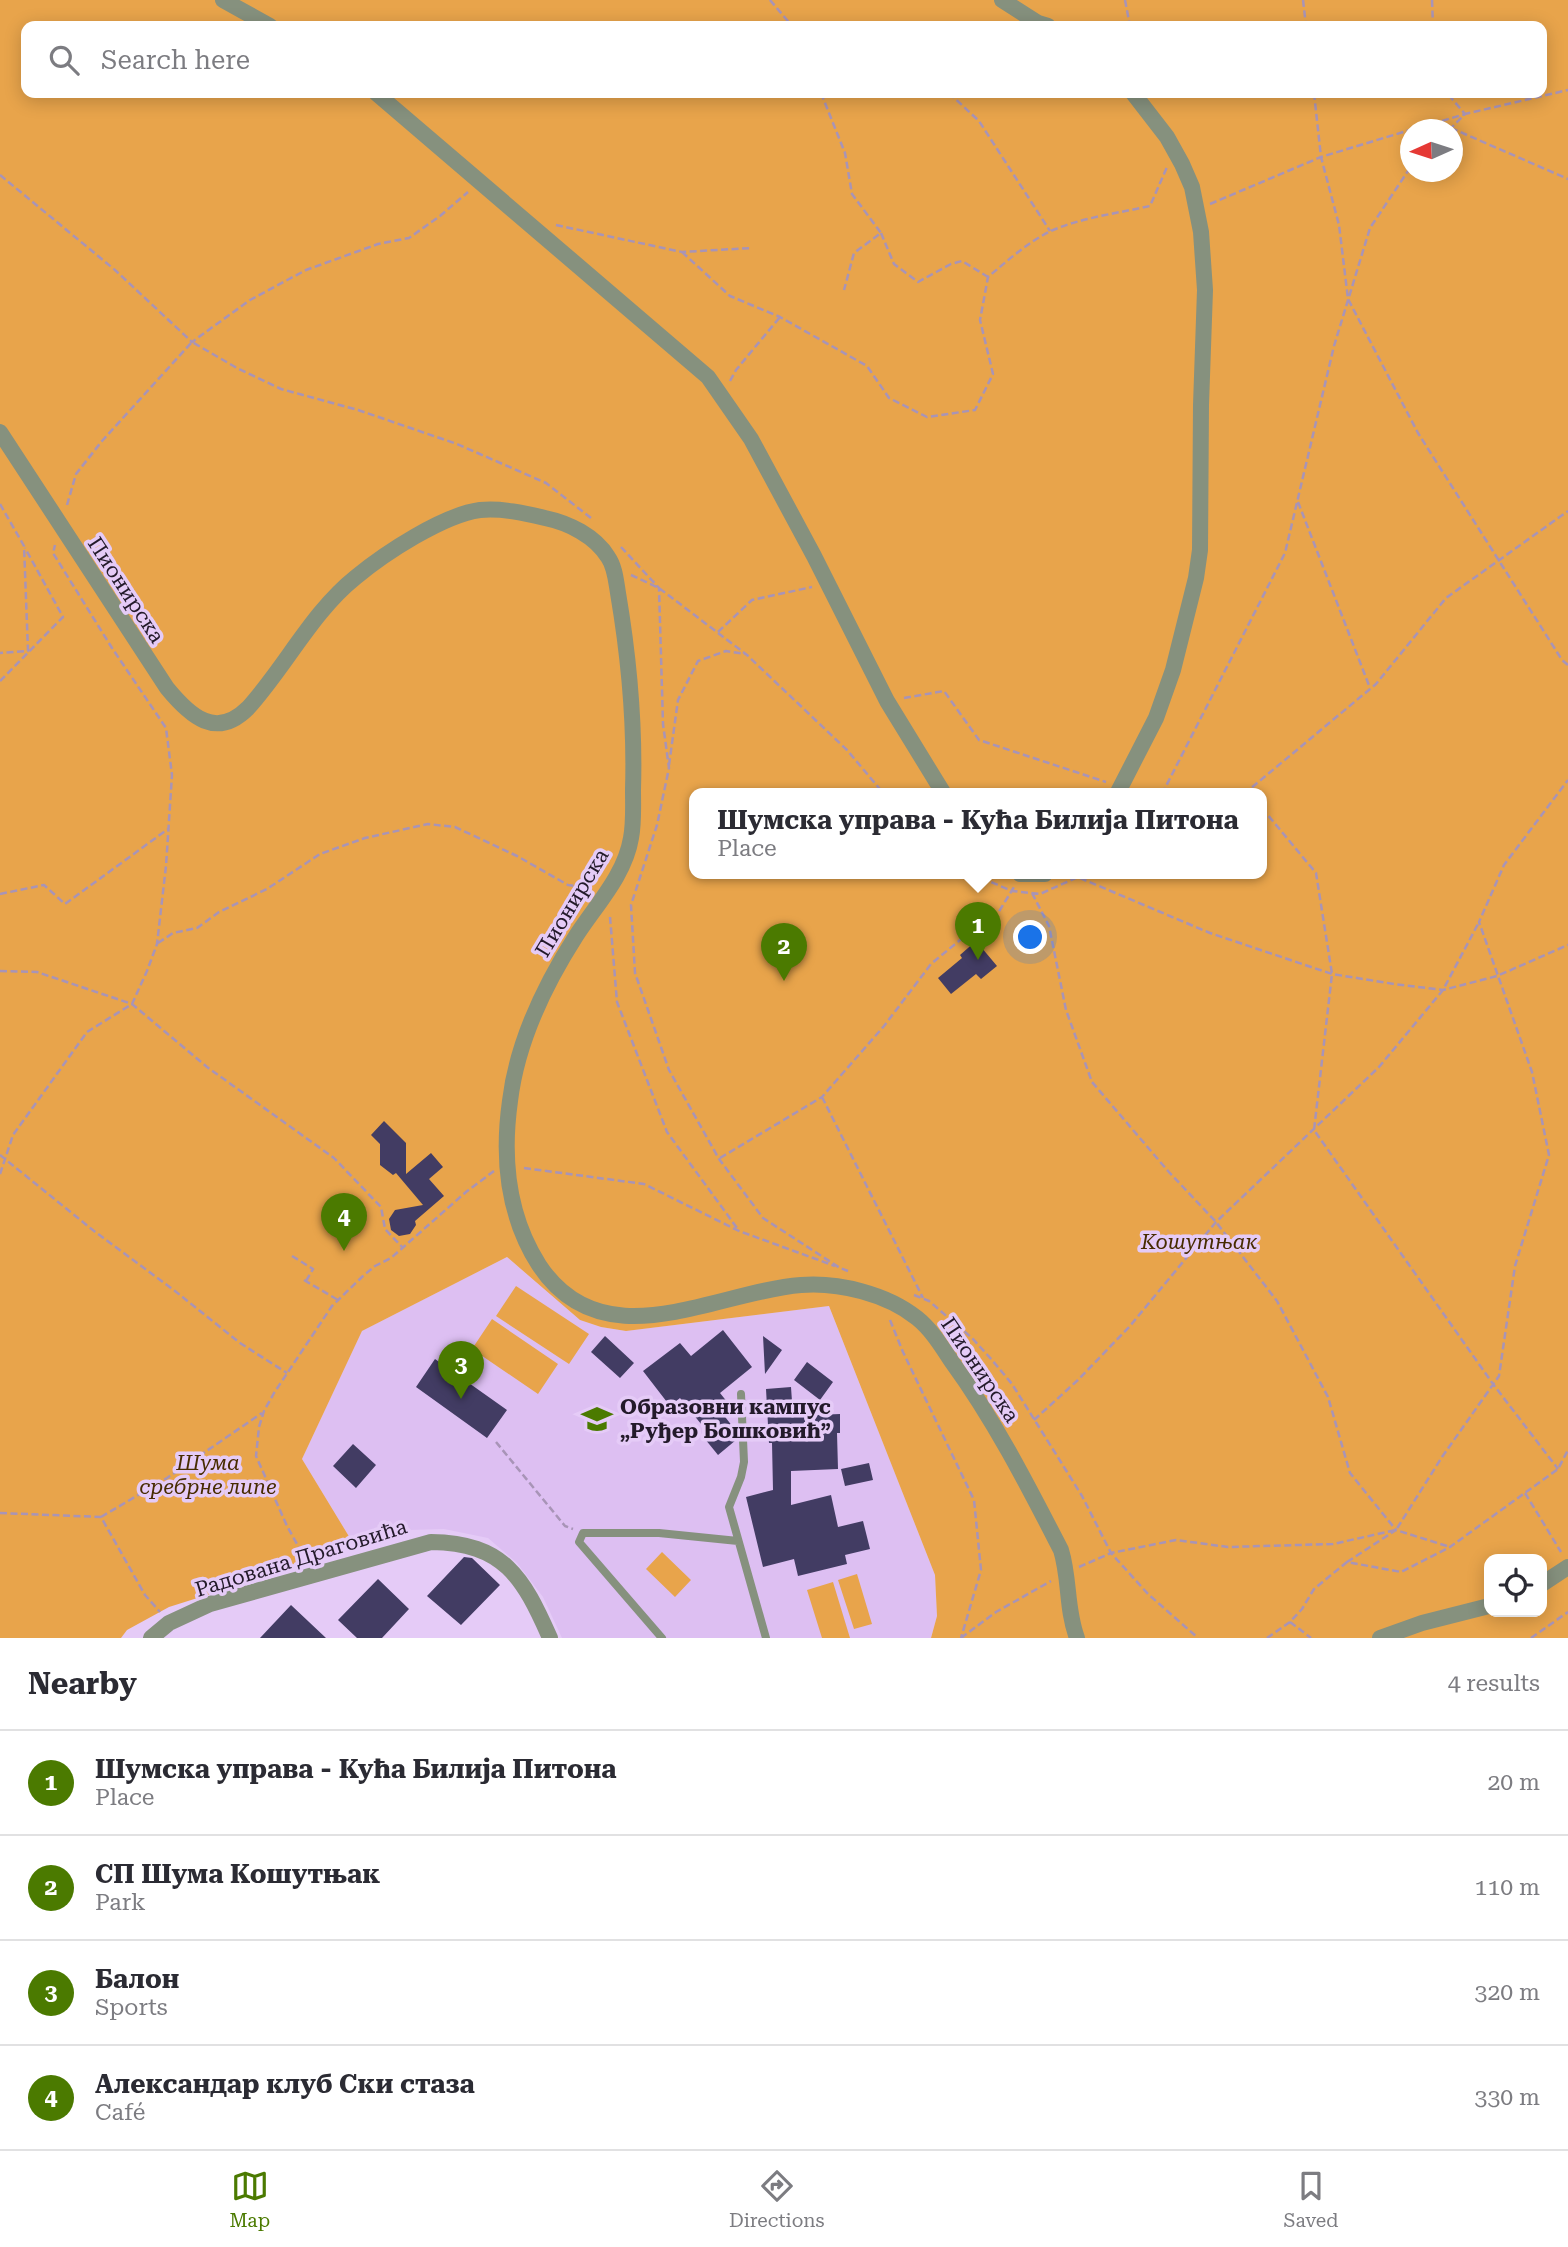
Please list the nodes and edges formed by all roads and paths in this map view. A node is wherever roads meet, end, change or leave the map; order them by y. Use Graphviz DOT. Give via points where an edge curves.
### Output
graph roads {
  1 [pos="223,0"];
  2 [pos="770,0"];
  3 [pos="1002,0"];
  4 [pos="1125,0"];
  5 [pos="1303,0"];
  6 [pos="1432,0"];
  7 [pos="261,21"];
  8 [pos="788,21"];
  9 [pos="1035,21"];
  10 [pos="1129,21"];
  11 [pos="1305,21"];
  12 [pos="1433,21"];
  13 [pos="1568,90"];
  14 [pos="1547,95"];
  15 [pos="382,98"];
  16 [pos="823,98"];
  17 [pos="954,98"];
  18 [pos="1137,98"];
  19 [pos="1315,98"];
  20 [pos="1451,98"];
  21 [pos="1534,98"];
  22 [pos="1465,114"];
  23 [pos="1448,119"];
  24 [pos="1460,119"];
  25 [pos="1400,133"];
  26 [pos="1463,135"];
  27 [pos="1321,157"];
  28 [pos="1168,165"];
  29 [pos="0,175"];
  30 [pos="1568,179"];
  31 [pos="482,182"];
  32 [pos="1401,182"];
  33 [pos="1197,209"];
  34 [pos="547,223"];
  35 [pos="1050,231"];
  36 [pos="881,233"];
  37 [pos="752,248"];
  38 [pos="682,252"];
  39 [pos="988,277"];
  40 [pos="844,290"];
  41 [pos="1348,299"];
  42 [pos="780,317"];
  43 [pos="192,342"];
  44 [pos="722,396"];
  45 [pos="0,432"];
  46 [pos="1297,500"];
  47 [pos="0,504"];
  48 [pos="1568,511"];
  49 [pos="596,521"];
  50 [pos="60,526"];
  51 [pos="614,539"];
  52 [pos="24,546"];
  53 [pos="1500,560"];
  54 [pos="613,565"];
  55 [pos="828,584"];
  56 [pos="659,589"];
  57 [pos="718,632"];
  58 [pos="28,651"];
  59 [pos="0,653"];
  60 [pos="747,655"];
  61 [pos="1568,665"];
  62 [pos="0,681"];
  63 [pos="1370,688"];
  64 [pos="887,701"];
  65 [pos="669,768"];
  66 [pos="1568,780"];
  67 [pos="879,788"];
  68 [pos="940,788"];
  69 [pos="1114,788"];
  70 [pos="1120,788"];
  71 [pos="1167,788"];
  72 [pos="1253,788"];
  73 [pos="1267,814"];
  74 [pos="168,829"];
  75 [pos="648,855"];
  76 [pos="638,864"];
  77 [pos="1082,879"];
  78 [pos="608,890"];
  79 [pos="1012,891"];
  80 [pos="1032,893"];
  81 [pos="0,894"];
  82 [pos="1479,922"];
  83 [pos="156,944"];
  84 [pos="1568,945"];
  85 [pos="0,971"];
  86 [pos="1332,974"];
  87 [pos="1497,976"];
  88 [pos="1443,990"];
  89 [pos="132,1004"];
  90 [pos="822,1097"];
  91 [pos="1314,1130"];
  92 [pos="0,1156"];
  93 [pos="5,1159"];
  94 [pos="719,1159"];
  95 [pos="506,1166"];
  96 [pos="0,1174"];
  97 [pos="1216,1222"];
  98 [pos="738,1231"];
  99 [pos="403,1248"];
  100 [pos="292,1256"];
  101 [pos="840,1268"];
  102 [pos="852,1273"];
  103 [pos="911,1294"];
  104 [pos="881,1298"];
  105 [pos="923,1299"];
  106 [pos="338,1300"];
  107 [pos="287,1373"];
  108 [pos="1493,1384"];
  109 [pos="741,1394"];
  110 [pos="264,1411"];
  111 [pos="1034,1420"];
  112 [pos="496,1442"];
  113 [pos="1568,1450"];
  114 [pos="1558,1469"];
  115 [pos="1525,1493"];
  116 [pos="0,1513"];
  117 [pos="101,1517"];
  118 [pos="1396,1530"];
  119 [pos="583,1533"];
  120 [pos="738,1541"];
  121 [pos="1450,1547"];
  122 [pos="1111,1553"];
  123 [pos="1564,1560"];
  124 [pos="1346,1562"];
  125 [pos="1066,1573"];
  126 [pos="314,1574"];
  127 [pos="1547,1579"];
  128 [pos="1484,1607"];
  129 [pos="1568,1612"];
  130 [pos="1290,1622"];
  131 [pos="169,1623"];
  132 [pos="151,1638"];
  133 [pos="550,1638"];
  134 [pos="662,1638"];
  135 [pos="766,1638"];
  136 [pos="961,1638"];
  137 [pos="1077,1638"];
  138 [pos="1198,1638"];
  139 [pos="1267,1638"];
  140 [pos="1311,1638"];
  141 [pos="1380,1638"];
  142 [pos="1531,1638"];
  1 -- 7 [label="street"];
  2 -- 8 [label="path"];
  3 -- 9 [label="street"];
  4 -- 10 [label="path"];
  5 -- 11 [label="path"];
  6 -- 12 [label="path"];
  13 -- 14 [label="path"];
  15 -- 31 [label="street"];
  16 -- 36 [label="path" via="845,153 852,194"];
  17 -- 35 [label="path" via="979,121"];
  18 -- 33 [label="street" via="1182,164"];
  19 -- 27 [label="path"];
  20 -- 22 [label="path"];
  21 -- 22 [label="path"];
  22 -- 23 [label="path"];
  22 -- 24 [label="path"];
  25 -- 27 [label="path"];
  26 -- 30 [label="path"];
  27 -- 33 [label="path"];
  27 -- 41 [label="path" via="1339,225"];
  28 -- 35 [label="path" via="1150,206"];
  29 -- 43 [label="path" via="115,270"];
  31 -- 43 [label="path" via="409,237 378,243 306,270 250,300"];
  31 -- 44 [label="street" via="693,362"];
  32 -- 41 [label="path" via="1370,228"];
  33 -- 70 [label="street" via="1205,290 1198,568 1156,718"];
  34 -- 38 [label="path"];
  35 -- 39 [label="path"];
  36 -- 39 [label="path" via="894,264 918,282 962,261"];
  36 -- 40 [label="path" via="854,253"];
  37 -- 38 [label="path"];
  38 -- 42 [label="path" via="730,296"];
  39 -- 42 [label="path" via="980,320 993,374 975,410 927,417 889,398 867,366"];
  41 -- 46 [label="path"];
  41 -- 53 [label="path" via="1418,433"];
  42 -- 44 [label="path" via="736,370"];
  43 -- 49 [label="path" via="281,389 457,444 546,483"];
  43 -- 50 [label="path" via="75,474"];
  44 -- 55 [label="street" via="751,439"];
  45 -- 50 [label="street, Пионирска"];
  46 -- 63 [label="path"];
  46 -- 71 [label="path" via="1285,553"];
  47 -- 52 [label="path"];
  48 -- 53 [label="path"];
  50 -- 54 [label="street, Пионирска" via="167,688 191,714 214,724 241,716 334,597 355,578 396,549 461,515 499,510 556,520 593,541"];
  50 -- 74 [label="path" via="53,553 166,728 172,775"];
  51 -- 56 [label="path"];
  52 -- 58 [label="path"];
  52 -- 58 [label="path" via="63,617"];
  53 -- 61 [label="path"];
  53 -- 63 [label="path" via="1446,598"];
  54 -- 56 [label="path"];
  54 -- 78 [label="street, Пионирска" via="624,632 634,764 632,835"];
  55 -- 57 [label="path" via="751,600"];
  55 -- 64 [label="street"];
  56 -- 57 [label="path"];
  56 -- 65 [label="path" via="663,724"];
  57 -- 60 [label="path"];
  58 -- 59 [label="path"];
  58 -- 62 [label="path"];
  60 -- 65 [label="path" via="726,652 698,661 678,700"];
  60 -- 67 [label="path" via="847,750"];
  63 -- 72 [label="path"];
  64 -- 68 [label="street"];
  64 -- 69 [label="path" via="944,691 979,740"];
  65 -- 75 [label="path"];
  66 -- 82 [label="path" via="1504,865"];
  73 -- 86 [label="path" via="1315,873"];
  74 -- 81 [label="path" via="65,904 44,885"];
  74 -- 83 [label="path"];
  75 -- 76 [label="path"];
  75 -- 94 [label="path" via="631,905 635,973 669,1070"];
  77 -- 86 [label="path" via="1210,933"];
  78 -- 83 [label="path" via="568,885 455,827 428,824 320,854 197,928 173,933"];
  78 -- 95 [label="street, Пионирска" via="537,1006 510,1098"];
  78 -- 98 [label="path" via="617,1002 667,1132"];
  79 -- 90 [label="path" via="995,918 966,934 931,964"];
  80 -- 97 [label="path" via="1049,926 1066,1010 1093,1082"];
  82 -- 87 [label="path"];
  82 -- 88 [label="path"];
  83 -- 89 [label="path"];
  84 -- 87 [label="path"];
  85 -- 89 [label="path" via="37,972"];
  86 -- 88 [label="path"];
  86 -- 91 [label="path"];
  87 -- 88 [label="path"];
  87 -- 108 [label="path" via="1532,1072 1549,1155 1515,1266 1499,1376"];
  88 -- 91 [label="path" via="1379,1067"];
  89 -- 93 [label="path" via="87,1032 13,1135"];
  89 -- 99 [label="path" via="208,1067 334,1158 381,1207 385,1229"];
  90 -- 94 [label="path"];
  90 -- 105 [label="path"];
  91 -- 97 [label="path"];
  91 -- 108 [label="path"];
  92 -- 93 [label="path"];
  93 -- 96 [label="path"];
  93 -- 107 [label="path" via="240,1343"];
  94 -- 101 [label="path" via="762,1218"];
  95 -- 98 [label="path" via="644,1184"];
  95 -- 99 [label="path" via="466,1192"];
  95 -- 104 [label="street, Пионирска" via="515,1212 536,1260 564,1293 582,1306 628,1317 670,1313 808,1284"];
  97 -- 111 [label="path" via="1130,1326"];
  97 -- 118 [label="path" via="1277,1301 1328,1397 1350,1474"];
  98 -- 101 [label="path"];
  99 -- 106 [label="path"];
  100 -- 106 [label="path" via="313,1269 305,1280"];
  101 -- 102 [label="path"];
  103 -- 105 [label="path"];
  104 -- 125 [label="street, Пионирска" via="929,1329 985,1410 1061,1550"];
  104 -- 136 [label="path" via="974,1500 981,1570"];
  105 -- 111 [label="path" via="972,1338 1012,1384"];
  106 -- 107 [label="path"];
  107 -- 110 [label="path"];
  108 -- 114 [label="path"];
  108 -- 118 [label="path"];
  109 -- 120 [label="lane" via="744,1461 729,1507"];
  110 -- 117 [label="path"];
  110 -- 126 [label="path" via="256,1456"];
  111 -- 122 [label="path"];
  112 -- 119 [label="path" via="565,1526"];
  113 -- 114 [label="path"];
  114 -- 115 [label="path"];
  115 -- 121 [label="path"];
  115 -- 123 [label="path"];
  116 -- 117 [label="path"];
  117 -- 131 [label="path" via="145,1595"];
  118 -- 121 [label="path"];
  118 -- 122 [label="path" via="1334,1544 1228,1547 1176,1540"];
  118 -- 124 [label="path"];
  119 -- 120 [label="lane"];
  119 -- 134 [label="lane" via="579,1542"];
  120 -- 135 [label="lane"];
  121 -- 124 [label="path" via="1401,1572"];
  122 -- 125 [label="path"];
  122 -- 138 [label="path"];
  123 -- 127 [label="street"];
  124 -- 130 [label="path" via="1314,1589"];
  125 -- 136 [label="path" via="996,1612"];
  125 -- 137 [label="street, Пионирска"];
  126 -- 131 [label="street, Радована Драговића" via="210,1604"];
  126 -- 133 [label="street, Радована Драговића" via="431,1542 471,1547 504,1562 517,1576"];
  128 -- 141 [label="street"];
  129 -- 142 [label="path"];
  130 -- 139 [label="path"];
  130 -- 140 [label="path"];
  131 -- 132 [label="street, Радована Драговића"];
}
